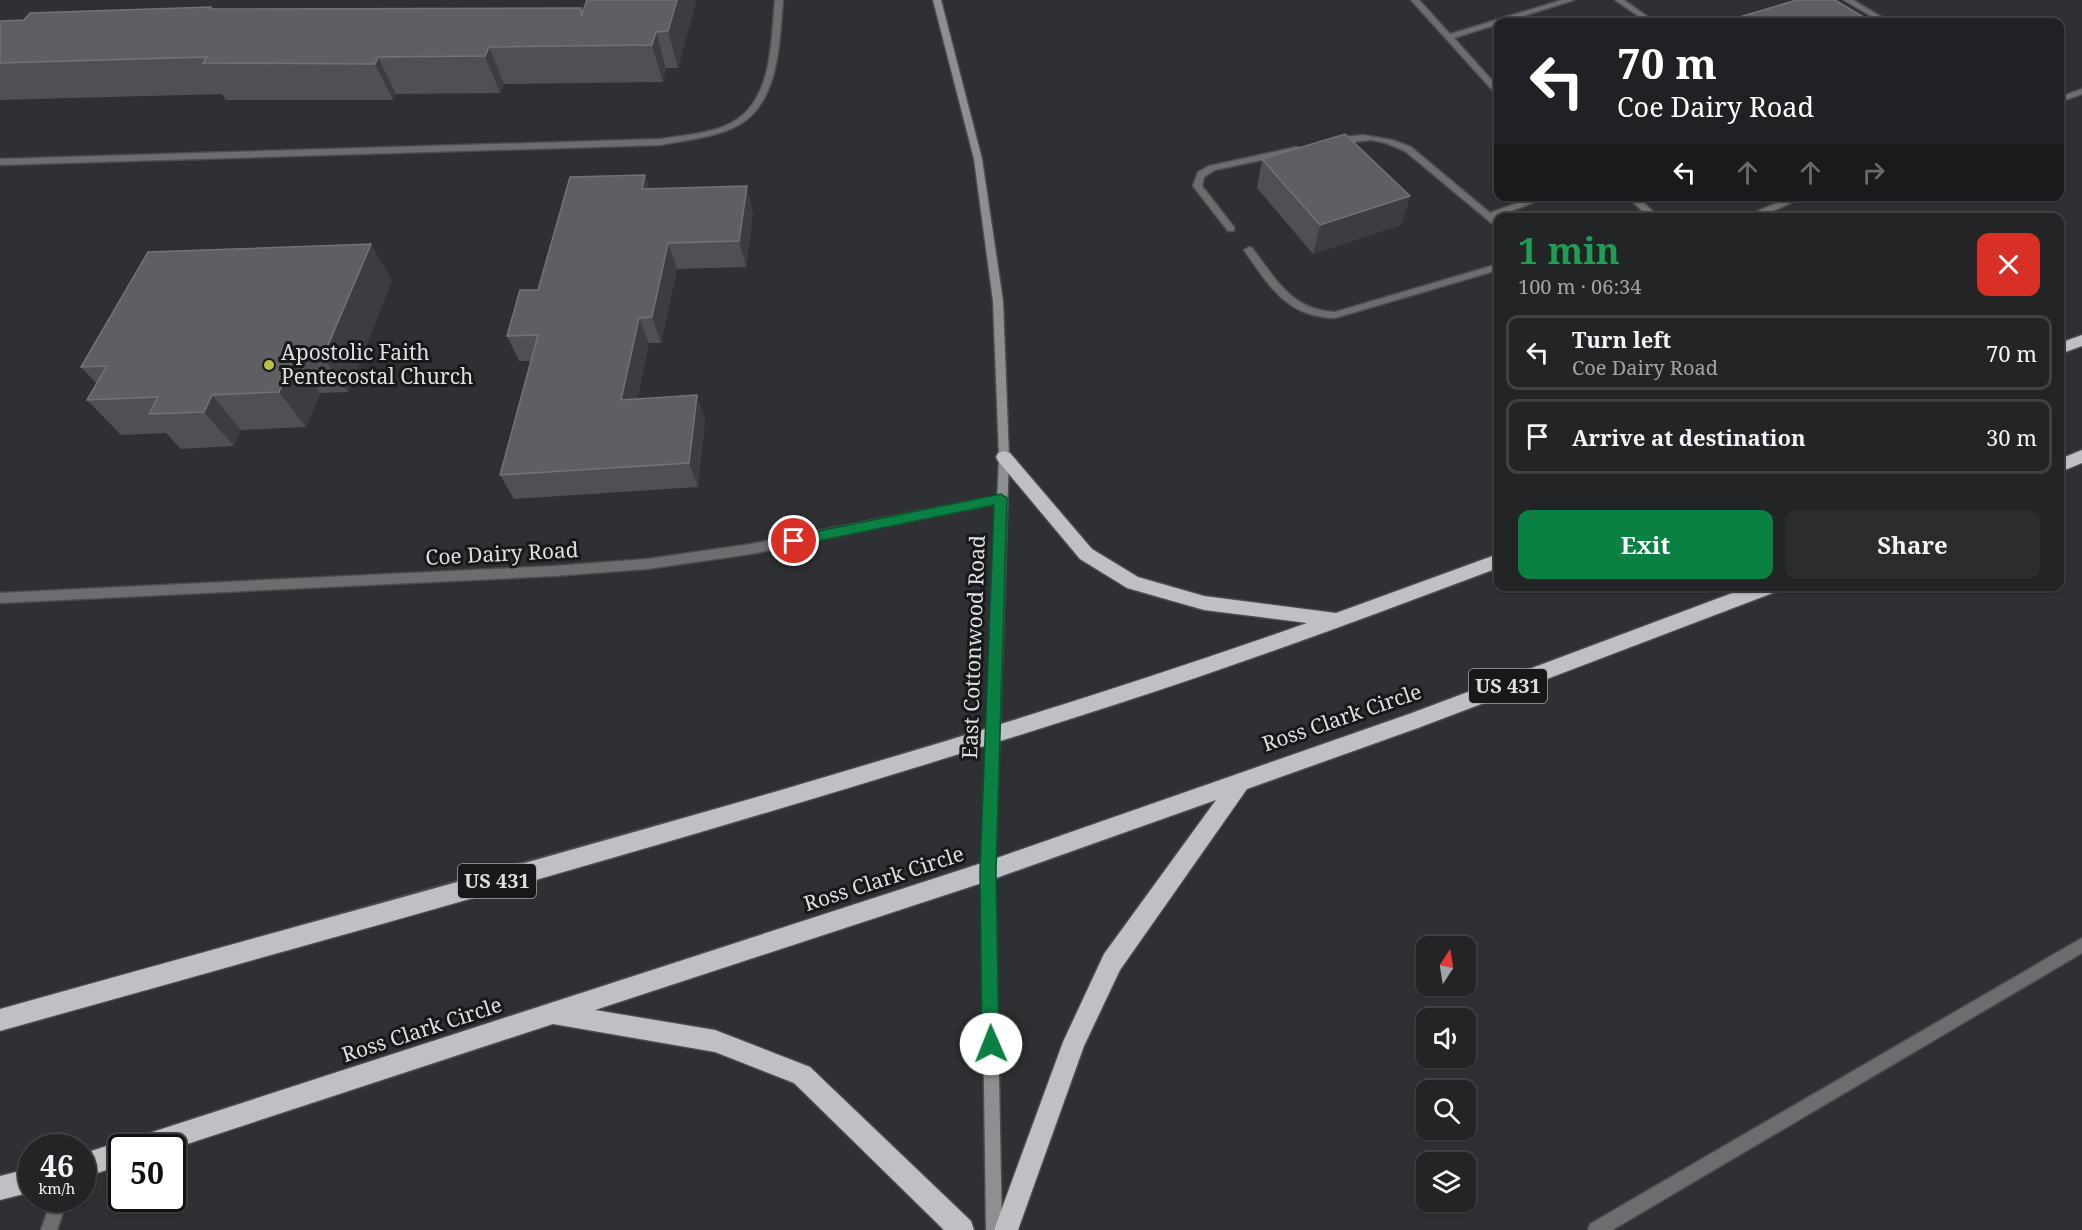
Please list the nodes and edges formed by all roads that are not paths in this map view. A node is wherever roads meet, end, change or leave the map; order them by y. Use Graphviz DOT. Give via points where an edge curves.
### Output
graph roads {
  1 [pos="779,0"];
  2 [pos="937,0"];
  3 [pos="1415,0"];
  4 [pos="1570,0"];
  5 [pos="1619,0"];
  6 [pos="1848,0"];
  7 [pos="1510,18"];
  8 [pos="1645,18"];
  9 [pos="1879,18"];
  10 [pos="1494,23"];
  11 [pos="1447,37"];
  12 [pos="1494,87"];
  13 [pos="2082,91"];
  14 [pos="2064,98"];
  15 [pos="1323,144"];
  16 [pos="1301,149"];
  17 [pos="0,162"];
  18 [pos="1532,201"];
  19 [pos="1636,201"];
  20 [pos="1789,201"];
  21 [pos="1498,213"];
  22 [pos="1650,213"];
  23 [pos="1759,213"];
  24 [pos="1494,215"];
  25 [pos="1490,216"];
  26 [pos="1494,220"];
  27 [pos="1232,229"];
  28 [pos="1248,250"];
  29 [pos="1494,268"];
  30 [pos="2082,340"];
  31 [pos="2064,347"];
  32 [pos="2082,456"];
  33 [pos="1004,457"];
  34 [pos="2064,464"];
  35 [pos="1001,498"];
  36 [pos="1494,562"];
  37 [pos="1759,591"];
  38 [pos="0,598"];
  39 [pos="1337,620"];
  40 [pos="992,735"];
  41 [pos="1242,780"];
  42 [pos="988,871"];
  43 [pos="2082,945"];
  44 [pos="554,1014"];
  45 [pos="0,1020"];
  46 [pos="183,1134"];
  47 [pos="18,1184"];
  48 [pos="0,1188"];
  49 [pos="55,1212"];
  50 [pos="49,1230"];
  51 [pos="962,1230"];
  52 [pos="994,1230"];
  53 [pos="1006,1230"];
  54 [pos="1596,1230"];
  1 -- 17 [label="street" via="770,77 759,100 738,122 701,134 661,142"];
  2 -- 33 [label="main road, East Cottonwood Road" via="980,171 999,302"];
  3 -- 11 [label="street"];
  4 -- 7 [label="street"];
  5 -- 8 [label="street"];
  6 -- 9 [label="street"];
  10 -- 11 [label="street"];
  11 -- 12 [label="street"];
  13 -- 14 [label="street"];
  15 -- 25 [label="street" via="1356,137 1393,141"];
  16 -- 27 [label="street" via="1203,172 1197,186"];
  18 -- 21 [label="street"];
  19 -- 22 [label="street"];
  20 -- 23 [label="street"];
  24 -- 25 [label="street"];
  25 -- 26 [label="street"];
  28 -- 29 [label="street" via="1292,303 1301,310 1324,316"];
  30 -- 31 [label="highway"];
  32 -- 34 [label="highway"];
  33 -- 35 [label="main road, East Cottonwood Road"];
  33 -- 39 [label="highway" via="1086,554 1133,583 1204,603"];
  35 -- 38 [label="street, Coe Dairy Road" via="751,549 647,564"];
  35 -- 40 [label="main road, East Cottonwood Road"];
  36 -- 39 [label="highway, US 431"];
  37 -- 41 [label="highway, Ross Clark Circle / US 431" via="1411,722"];
  39 -- 40 [label="highway, US 431"];
  40 -- 42 [label="main road, East Cottonwood Road"];
  40 -- 45 [label="highway, US 431" via="567,862"];
  41 -- 42 [label="highway, Ross Clark Circle / US 431"];
  41 -- 53 [label="highway" via="1112,962 1074,1042"];
  42 -- 44 [label="highway, Ross Clark Circle / US 431"];
  42 -- 52 [label="main road, East Cottonwood Road"];
  43 -- 54 [label="street"];
  44 -- 46 [label="highway, Ross Clark Circle / US 431"];
  44 -- 51 [label="highway" via="715,1041 802,1075"];
  47 -- 48 [label="highway"];
  49 -- 50 [label="street"];
}
